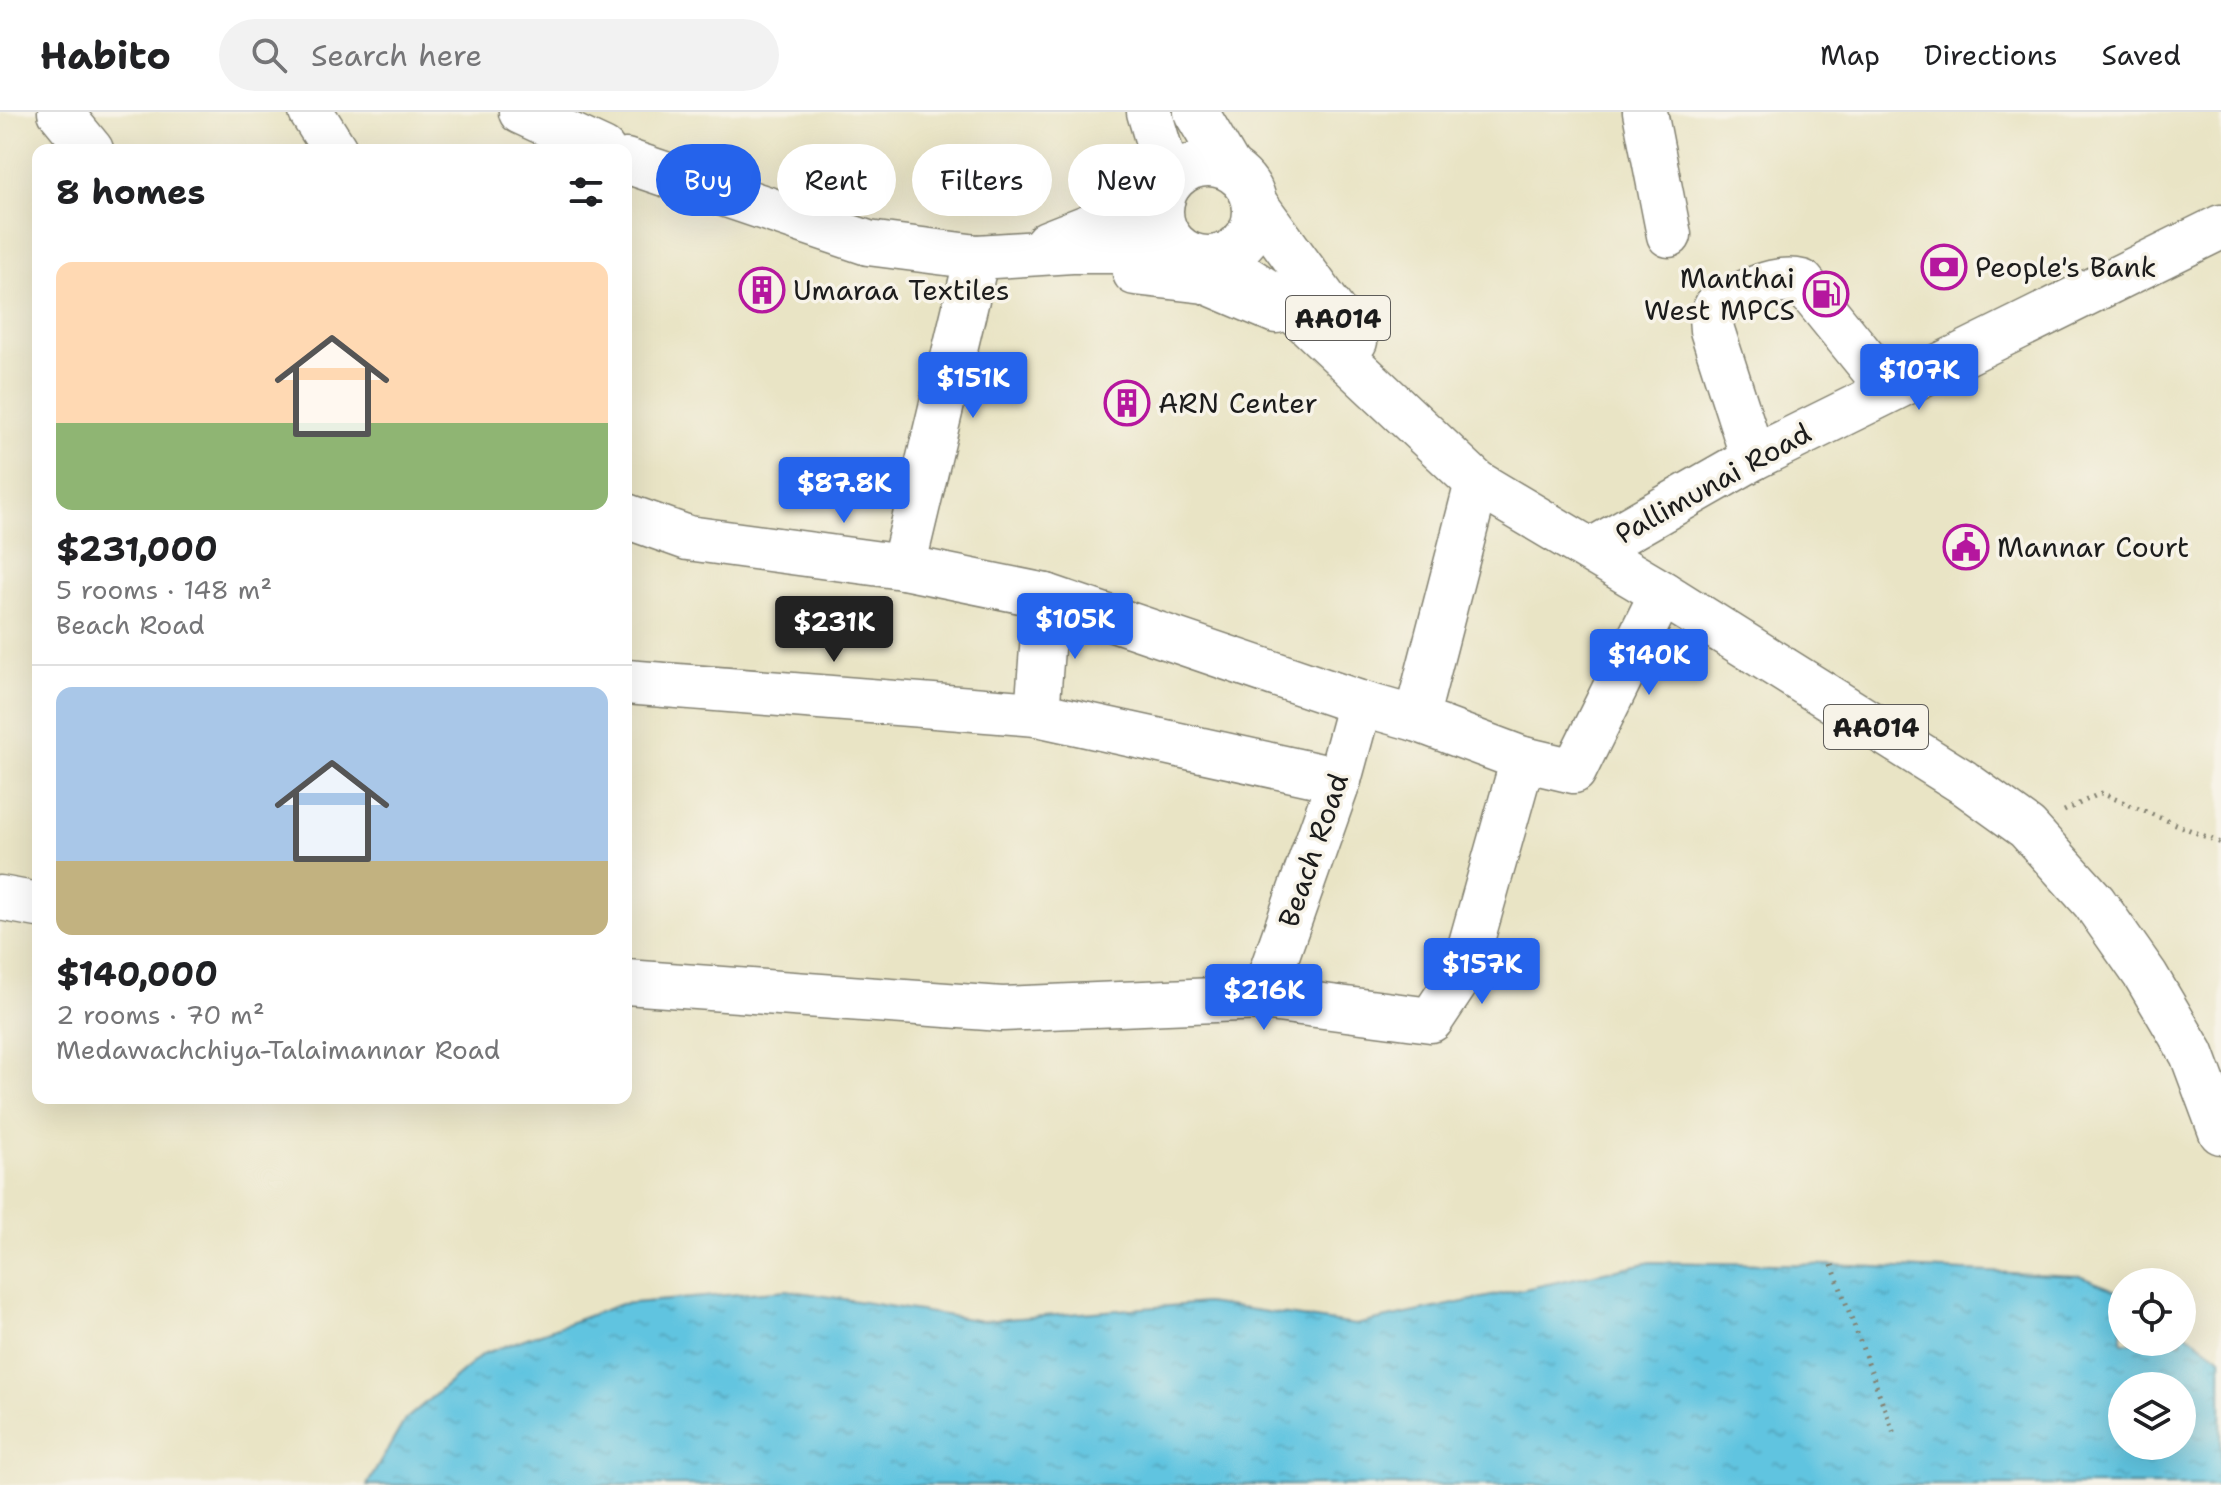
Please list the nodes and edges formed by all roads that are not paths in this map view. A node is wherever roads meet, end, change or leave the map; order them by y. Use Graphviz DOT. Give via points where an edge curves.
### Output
graph roads {
  1 [pos="60,112"];
  2 [pos="311,112"];
  3 [pos="521,112"];
  4 [pos="1149,112"];
  5 [pos="1196,112"];
  6 [pos="1645,112"];
  7 [pos="86,144"];
  8 [pos="331,144"];
  9 [pos="589,144"];
  10 [pos="1156,144"];
  11 [pos="632,163"];
  12 [pos="1229,168"];
  13 [pos="1185,171"];
  14 [pos="1256,205"];
  15 [pos="1107,216"];
  16 [pos="1161,216"];
  17 [pos="2221,227"];
  18 [pos="1669,235"];
  19 [pos="1023,253"];
  20 [pos="1200,255"];
  21 [pos="977,257"];
  22 [pos="1316,332"];
  23 [pos="1889,389"];
  24 [pos="1419,431"];
  25 [pos="1753,458"];
  26 [pos="1477,483"];
  27 [pos="632,518"];
  28 [pos="1592,550"];
  29 [pos="903,567"];
  30 [pos="1662,593"];
  31 [pos="1046,596"];
  32 [pos="632,682"];
  33 [pos="1360,703"];
  34 [pos="1037,714"];
  35 [pos="1416,719"];
  36 [pos="1523,759"];
  37 [pos="1339,780"];
  38 [pos="0,898"];
  39 [pos="32,904"];
  40 [pos="632,982"];
  41 [pos="1262,998"];
  42 [pos="2221,1132"];
  1 -- 7 [label="main road"];
  2 -- 8 [label="main road"];
  3 -- 9 [label="main road"];
  4 -- 10 [label="main road"];
  5 -- 12 [label="main road"];
  6 -- 18 [label="main road"];
  11 -- 21 [label="main road" via="868,243"];
  12 -- 13 [label="main road" via="1213,164"];
  12 -- 14 [label="main road" via="1243,178"];
  14 -- 20 [label="main road" via="1256,221 1235,251"];
  14 -- 24 [label="main road, AA014"];
  15 -- 19 [label="main road"];
  16 -- 20 [label="main road" via="1171,241"];
  17 -- 23 [label="main road, Pallimunai Road"];
  19 -- 20 [label="main road"];
  19 -- 21 [label="main road"];
  19 -- 22 [label="main road" via="1087,267 1205,281"];
  20 -- 22 [label="main road, AA014" via="1288,305"];
  21 -- 29 [label="main road"];
  22 -- 24 [label="main road, AA014"];
  23 -- 25 [label="main road, Pallimunai Road"];
  23 -- 25 [label="main road" via="1802,282 1776,281 1717,305 1712,330"];
  24 -- 26 [label="main road, AA014"];
  25 -- 28 [label="main road, Pallimunai Road"];
  26 -- 28 [label="main road, AA014"];
  26 -- 35 [label="main road"];
  27 -- 29 [label="main road" via="688,538"];
  28 -- 30 [label="main road, AA014"];
  29 -- 31 [label="main road"];
  30 -- 36 [label="main road" via="1574,771"];
  30 -- 42 [label="main road, AA014" via="1963,782 2027,828 2094,902 2146,976 2192,1054"];
  31 -- 33 [label="main road"];
  31 -- 34 [label="main road"];
  32 -- 34 [label="main road"];
  33 -- 35 [label="main road"];
  33 -- 37 [label="main road, Beach Road"];
  34 -- 37 [label="main road"];
  35 -- 36 [label="main road"];
  36 -- 41 [label="main road" via="1463,972 1431,1020"];
  37 -- 41 [label="main road, Beach Road"];
  38 -- 39 [label="main road"];
  40 -- 41 [label="main road" via="1002,1009"];
}
